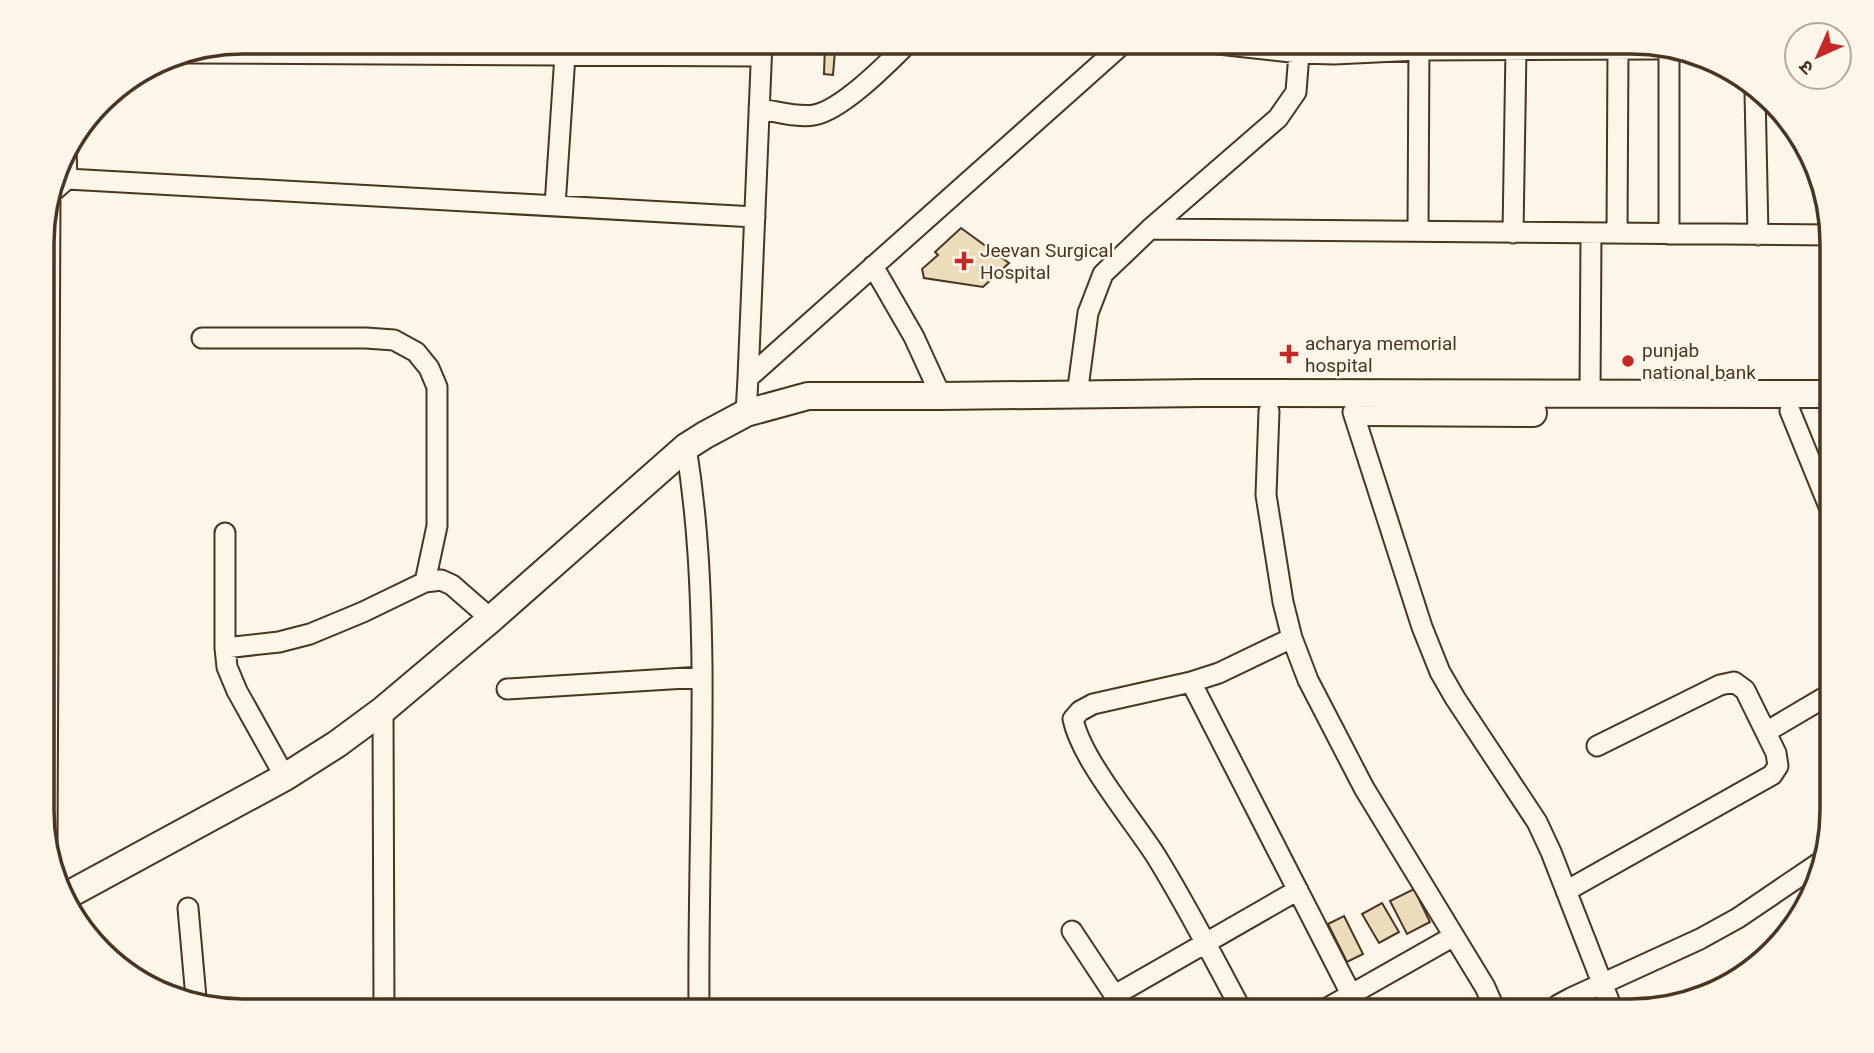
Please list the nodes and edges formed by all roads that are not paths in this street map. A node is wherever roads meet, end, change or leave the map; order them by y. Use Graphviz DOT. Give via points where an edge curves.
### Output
graph roads {
  1 [pos="376,54"];
  2 [pos="598,54"];
  3 [pos="762,54"];
  4 [pos="887,54"];
  5 [pos="897,54"];
  6 [pos="1112,54"];
  7 [pos="1299,54"];
  8 [pos="1419,54"];
  9 [pos="1516,54"];
  10 [pos="1618,54"];
  11 [pos="565,55"];
  12 [pos="1669,59"];
  13 [pos="887,64"];
  14 [pos="1755,102"];
  15 [pos="759,109"];
  16 [pos="67,176"];
  17 [pos="67,179"];
  18 [pos="64,182"];
  19 [pos="555,206"];
  20 [pos="755,217"];
  21 [pos="1150,229"];
  22 [pos="1418,231"];
  23 [pos="1513,233"];
  24 [pos="1616,233"];
  25 [pos="1591,234"];
  26 [pos="1669,234"];
  27 [pos="1758,235"];
  28 [pos="1819,235"];
  29 [pos="873,266"];
  30 [pos="202,338"];
  31 [pos="748,378"];
  32 [pos="1819,394"];
  33 [pos="1077,395"];
  34 [pos="1590,395"];
  35 [pos="941,396"];
  36 [pos="758,411"];
  37 [pos="1269,411"];
  38 [pos="1790,411"];
  39 [pos="1819,411"];
  40 [pos="1353,412"];
  41 [pos="686,447"];
  42 [pos="1819,482"];
  43 [pos="225,533"];
  44 [pos="425,582"];
  45 [pos="491,620"];
  46 [pos="1292,638"];
  47 [pos="225,648"];
  48 [pos="702,677"];
  49 [pos="1191,682"];
  50 [pos="506,689"];
  51 [pos="1819,701"];
  52 [pos="383,710"];
  53 [pos="1766,732"];
  54 [pos="1597,746"];
  55 [pos="285,776"];
  56 [pos="1811,869"];
  57 [pos="1298,890"];
  58 [pos="73,891"];
  59 [pos="1566,891"];
  60 [pos="188,908"];
  61 [pos="1072,931"];
  62 [pos="1454,936"];
  63 [pos="1205,942"];
  64 [pos="1602,984"];
  65 [pos="195,992"];
  66 [pos="1351,994"];
  67 [pos="1117,998"];
  68 [pos="1126,998"];
  69 [pos="1235,998"];
  70 [pos="1344,998"];
  71 [pos="1490,998"];
  72 [pos="1573,998"];
  73 [pos="1608,998"];
  74 [pos="384,999"];
  75 [pos="699,999"];
  1 -- 11 [label="street"];
  2 -- 11 [label="street"];
  3 -- 15 [label="street"];
  4 -- 13 [label="street"];
  5 -- 13 [label="street"];
  6 -- 29 [label="street"];
  7 -- 21 [label="street" via="1296,92 1278,118"];
  8 -- 22 [label="street"];
  9 -- 23 [label="street"];
  10 -- 24 [label="street"];
  11 -- 19 [label="street"];
  12 -- 26 [label="street"];
  13 -- 15 [label="street" via="827,112 811,116"];
  14 -- 27 [label="street"];
  15 -- 20 [label="street"];
  16 -- 17 [label="street"];
  17 -- 18 [label="street"];
  17 -- 19 [label="street"];
  19 -- 20 [label="street"];
  20 -- 31 [label="street"];
  21 -- 22 [label="street"];
  21 -- 33 [label="street" via="1103,274 1088,313"];
  22 -- 23 [label="street"];
  23 -- 25 [label="street"];
  24 -- 25 [label="street"];
  24 -- 26 [label="street"];
  25 -- 34 [label="street"];
  26 -- 27 [label="street"];
  27 -- 28 [label="street"];
  29 -- 31 [label="street"];
  29 -- 35 [label="street"];
  30 -- 44 [label="street" via="366,338 394,340 416,352 437,387 437,526"];
  31 -- 36 [label="street"];
  32 -- 34 [label="highway"];
  33 -- 34 [label="highway"];
  33 -- 35 [label="highway"];
  35 -- 36 [label="highway" via="808,396"];
  36 -- 37 [label="highway"];
  36 -- 41 [label="highway"];
  37 -- 40 [label="highway"];
  37 -- 46 [label="street" via="1266,495"];
  38 -- 39 [label="highway"];
  38 -- 40 [label="highway"];
  38 -- 42 [label="street"];
  40 -- 59 [label="street" via="1440,672 1537,822"];
  41 -- 45 [label="highway"];
  41 -- 48 [label="street" via="700,563"];
  43 -- 47 [label="street"];
  44 -- 45 [label="street" via="441,580 452,585"];
  44 -- 47 [label="street" via="310,634"];
  45 -- 52 [label="highway"];
  46 -- 49 [label="street"];
  46 -- 62 [label="street" via="1324,715"];
  47 -- 55 [label="street" via="237,691"];
  48 -- 50 [label="street"];
  48 -- 75 [label="street"];
  49 -- 57 [label="street"];
  49 -- 63 [label="street" via="1093,704 1073,719 1075,732 1156,856"];
  51 -- 53 [label="street"];
  52 -- 55 [label="highway"];
  52 -- 74 [label="street"];
  53 -- 54 [label="street" via="1745,690 1734,682"];
  53 -- 59 [label="street" via="1778,766 1772,775"];
  55 -- 58 [label="highway"];
  56 -- 64 [label="street" via="1710,934"];
  57 -- 63 [label="street"];
  57 -- 66 [label="street"];
  59 -- 64 [label="street"];
  60 -- 65 [label="street"];
  61 -- 67 [label="street"];
  62 -- 66 [label="street"];
  62 -- 71 [label="street"];
  63 -- 68 [label="street"];
  63 -- 69 [label="street"];
  64 -- 72 [label="street"];
  64 -- 73 [label="street"];
  66 -- 70 [label="street"];
}
